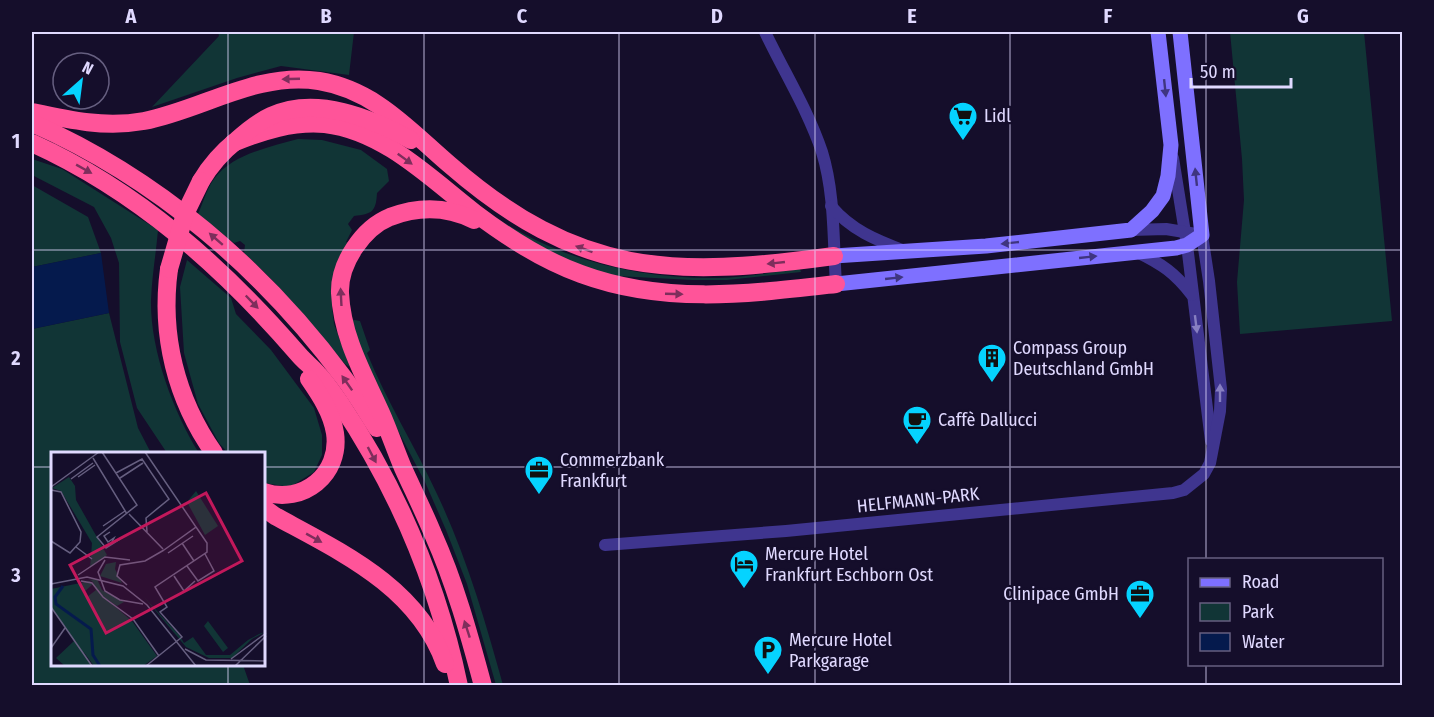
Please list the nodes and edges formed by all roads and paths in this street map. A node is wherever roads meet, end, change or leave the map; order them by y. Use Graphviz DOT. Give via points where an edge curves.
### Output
graph roads {
  1 [pos="765,32"];
  2 [pos="1158,32"];
  3 [pos="1180,32"];
  4 [pos="32,112"];
  5 [pos="349,122"];
  6 [pos="32,123"];
  7 [pos="32,142"];
  8 [pos="1171,146"];
  9 [pos="448,164"];
  10 [pos="831,206"];
  11 [pos="1131,230"];
  12 [pos="1202,235"];
  13 [pos="507,237"];
  14 [pos="1186,239"];
  15 [pos="906,251"];
  16 [pos="1137,252"];
  17 [pos="834,256"];
  18 [pos="836,284"];
  19 [pos="1193,297"];
  20 [pos="301,357"];
  21 [pos="1213,451"];
  22 [pos="213,452"];
  23 [pos="403,467"];
  24 [pos="266,492"];
  25 [pos="266,509"];
  26 [pos="605,545"];
  27 [pos="452,686"];
  28 [pos="459,686"];
  29 [pos="483,686"];
  1 -- 10 [label="street" via="814,130 828,177"];
  2 -- 8 [label="main road, one-way"];
  12 -- 3 [label="main road, one-way"];
  9 -- 4 [label="highway, one-way" via="372,100 318,81 282,80 143,121 81,122"];
  5 -- 9 [label="highway" via="392,130"];
  5 -- 13 [label="highway, one-way" via="404,158"];
  5 -- 22 [label="highway, bridge" via="287,126 233,143 209,167 185,214 169,269 165,309 180,389"];
  23 -- 6 [label="highway, one-way" via="346,380 264,283 236,257 133,178 99,156"];
  7 -- 20 [label="highway, one-way" via="88,170 190,243 278,329"];
  8 -- 11 [label="main road" via="1163,196"];
  8 -- 14 [label="street"];
  17 -- 9 [label="highway, one-way" via="711,268 663,267 616,259 539,230 488,197"];
  10 -- 15 [label="street" via="852,226"];
  10 -- 17 [label="street"];
  11 -- 14 [label="street" via="1166,229"];
  11 -- 15 [label="main road, one-way"];
  12 -- 14 [label="main road"];
  21 -- 12 [label="street, HELFMANN-PARK, one-way" via="1221,389"];
  13 -- 18 [label="highway, one-way" via="562,267 634,290 708,294"];
  23 -- 13 [label="highway, one-way" via="361,374 343,320 340,290 345,266 364,237 385,219 408,211 436,208 463,215"];
  14 -- 16 [label="main road" via="1176,248"];
  14 -- 19 [label="street"];
  15 -- 17 [label="main road"];
  18 -- 16 [label="main road, one-way"];
  16 -- 19 [label="street" via="1167,268"];
  17 -- 18 [label="street"];
  19 -- 21 [label="street, one-way"];
  20 -- 24 [label="highway" via="331,419 334,456 325,474 306,490 285,496"];
  20 -- 28 [label="highway, one-way" via="339,402 388,486 424,567"];
  21 -- 26 [label="street, HELFMANN-PARK" via="1204,474 1184,490 1173,493"];
  29 -- 23 [label="highway, one-way" via="439,547"];
  25 -- 27 [label="highway, one-way" via="356,561 402,598 427,628"];
}
